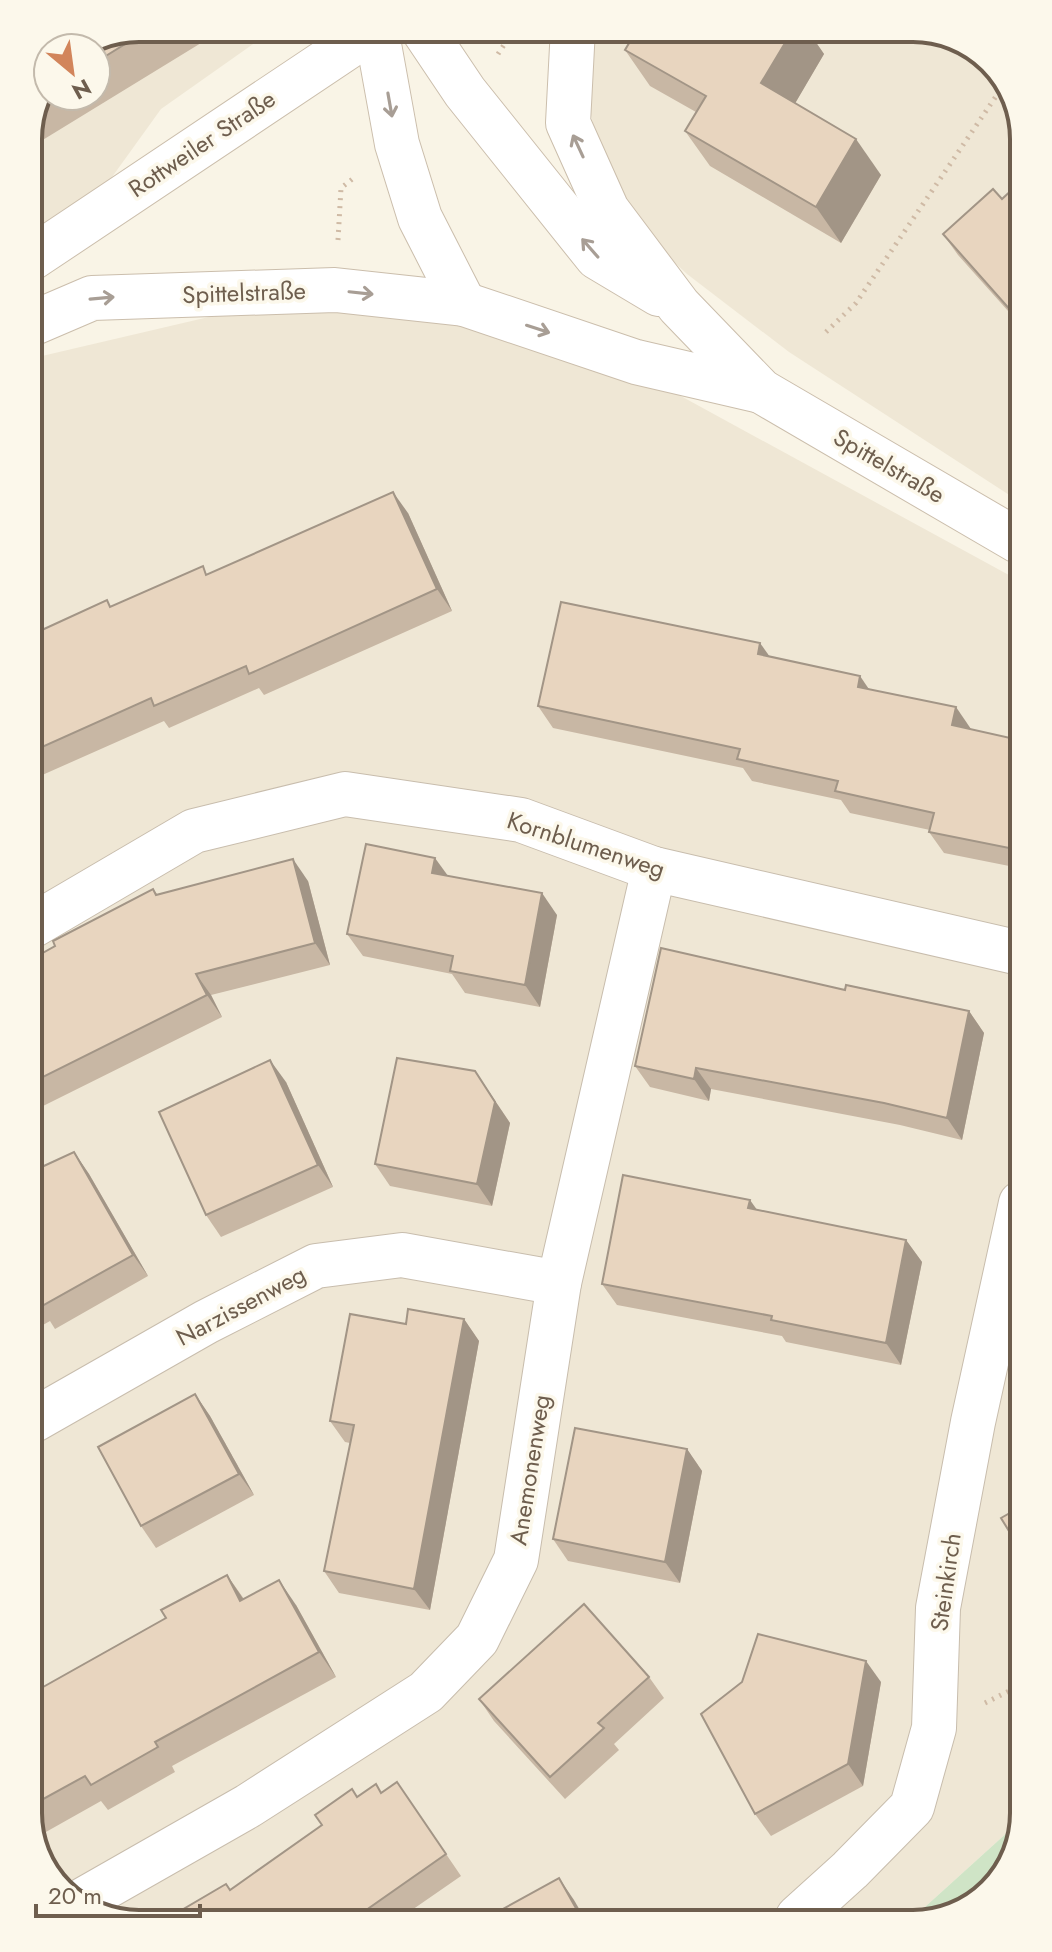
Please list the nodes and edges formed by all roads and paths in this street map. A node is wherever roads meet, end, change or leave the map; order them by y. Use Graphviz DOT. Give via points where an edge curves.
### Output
graph roads {
  1 [pos="355,42"];
  2 [pos="379,42"];
  3 [pos="432,42"];
  4 [pos="572,42"];
  5 [pos="998,93"];
  6 [pos="362,171"];
  7 [pos="338,244"];
  8 [pos="42,251"];
  9 [pos="464,304"];
  10 [pos="679,306"];
  11 [pos="42,319"];
  12 [pos="826,332"];
  13 [pos="761,391"];
  14 [pos="1010,536"];
  15 [pos="654,869"];
  16 [pos="42,920"];
  17 [pos="1010,951"];
  18 [pos="1010,1253"];
  19 [pos="559,1283"];
  20 [pos="42,1415"];
  21 [pos="89,1896"];
  22 [pos="806,1910"];
  1 -- 8 [label="street, Rottweiler Straße"];
  2 -- 9 [label="street, one-way" via="397,144 420,218"];
  10 -- 3 [label="street, Spittelstraße, one-way" via="597,257 474,104"];
  10 -- 4 [label="street, Spittelstraße, one-way" via="607,210 568,123"];
  5 -- 12 [label="path" via="856,303"];
  6 -- 7 [label="path" via="341,188"];
  11 -- 9 [label="street, Spittelstraße, one-way" via="92,298 335,290"];
  9 -- 13 [label="street, Spittelstraße, one-way" via="636,362"];
  10 -- 13 [label="street, Spittelstraße"];
  13 -- 14 [label="street, Spittelstraße"];
  15 -- 16 [label="street, Kornblumenweg" via="521,820 345,794 194,831"];
  15 -- 17 [label="street, Kornblumenweg"];
  15 -- 19 [label="street, Anemonenweg"];
  18 -- 22 [label="street, Steinkirch" via="938,1608 934,1728 912,1807"];
  19 -- 20 [label="street, Narzissenweg" via="402,1255 316,1266"];
  19 -- 21 [label="street, Anemonenweg" via="516,1560 477,1639 426,1692 248,1806"];
}
